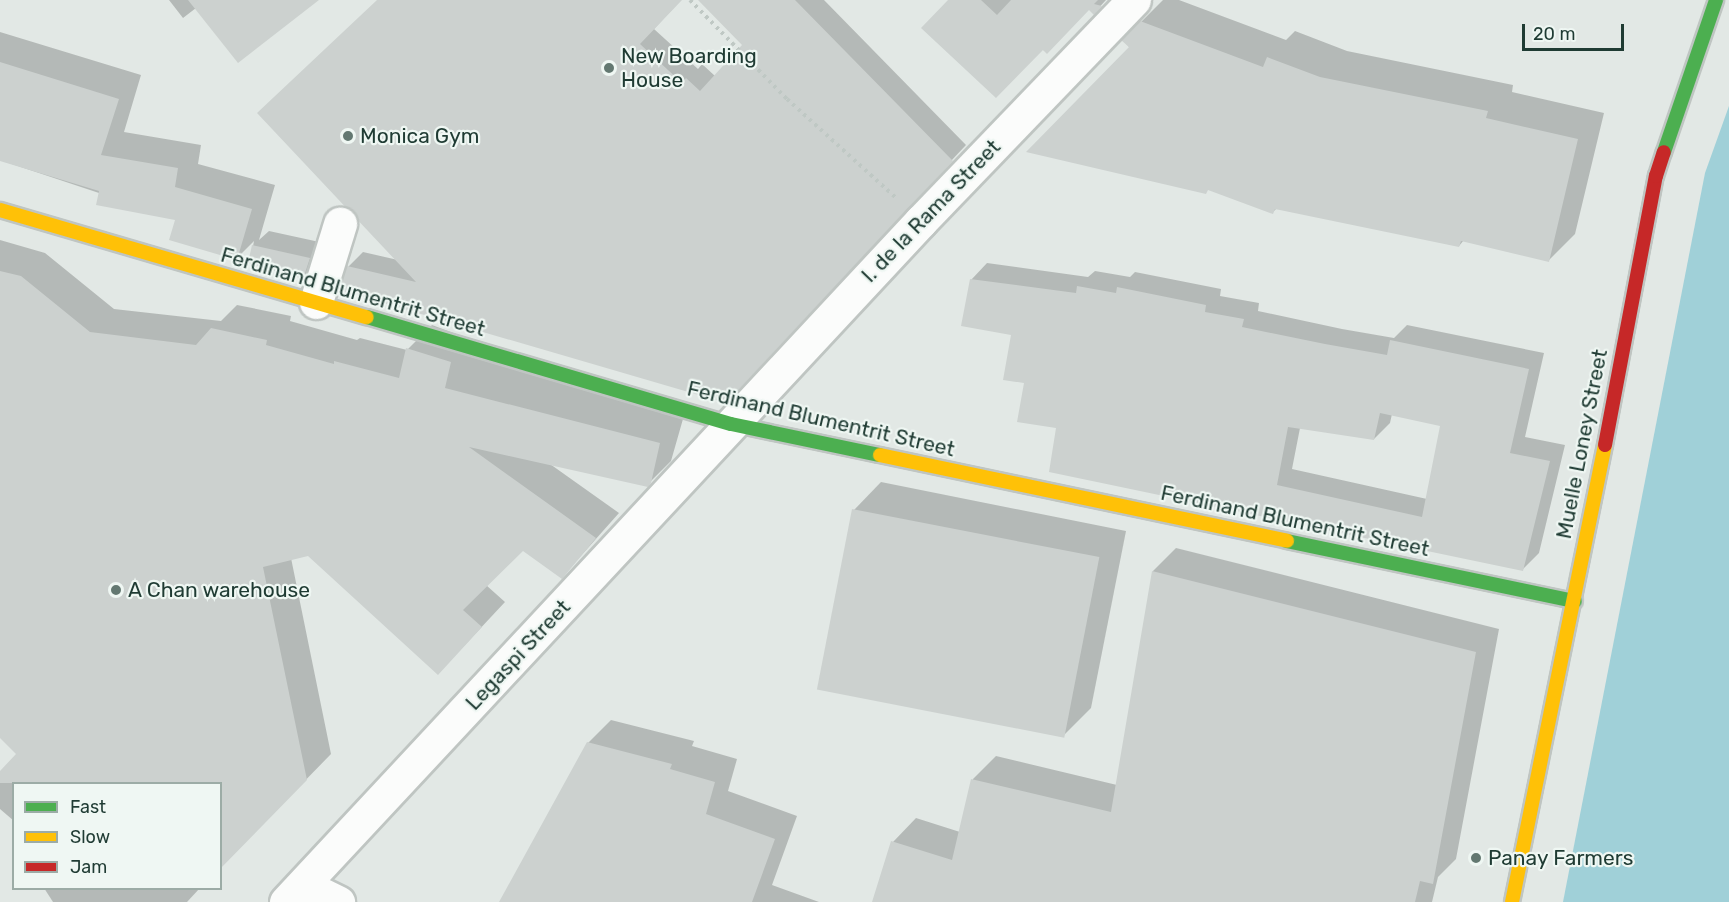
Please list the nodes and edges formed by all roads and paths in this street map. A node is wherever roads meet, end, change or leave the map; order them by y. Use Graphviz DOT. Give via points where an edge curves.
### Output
graph roads {
  1 [pos="690,0"];
  2 [pos="1134,0"];
  3 [pos="1716,0"];
  4 [pos="0,210"];
  5 [pos="921,221"];
  6 [pos="340,224"];
  7 [pos="316,302"];
  8 [pos="731,424"];
  9 [pos="1575,601"];
  10 [pos="295,894"];
  11 [pos="338,902"];
  12 [pos="1512,902"];
  1 -- 5 [label="path" via="787,99"];
  2 -- 5 [label="street, I. de la Rama Street"];
  3 -- 9 [label="street, Muelle Loney Street" via="1656,176"];
  4 -- 7 [label="street, Ferdinand Blumentrit Street"];
  5 -- 8 [label="street, I. de la Rama Street"];
  6 -- 7 [label="street"];
  7 -- 8 [label="street, Ferdinand Blumentrit Street"];
  8 -- 9 [label="street, Ferdinand Blumentrit Street"];
  8 -- 10 [label="street, Legaspi Street"];
  9 -- 12 [label="street, Muelle Loney Street"];
  10 -- 11 [label="street, Legaspi Street"];
}
